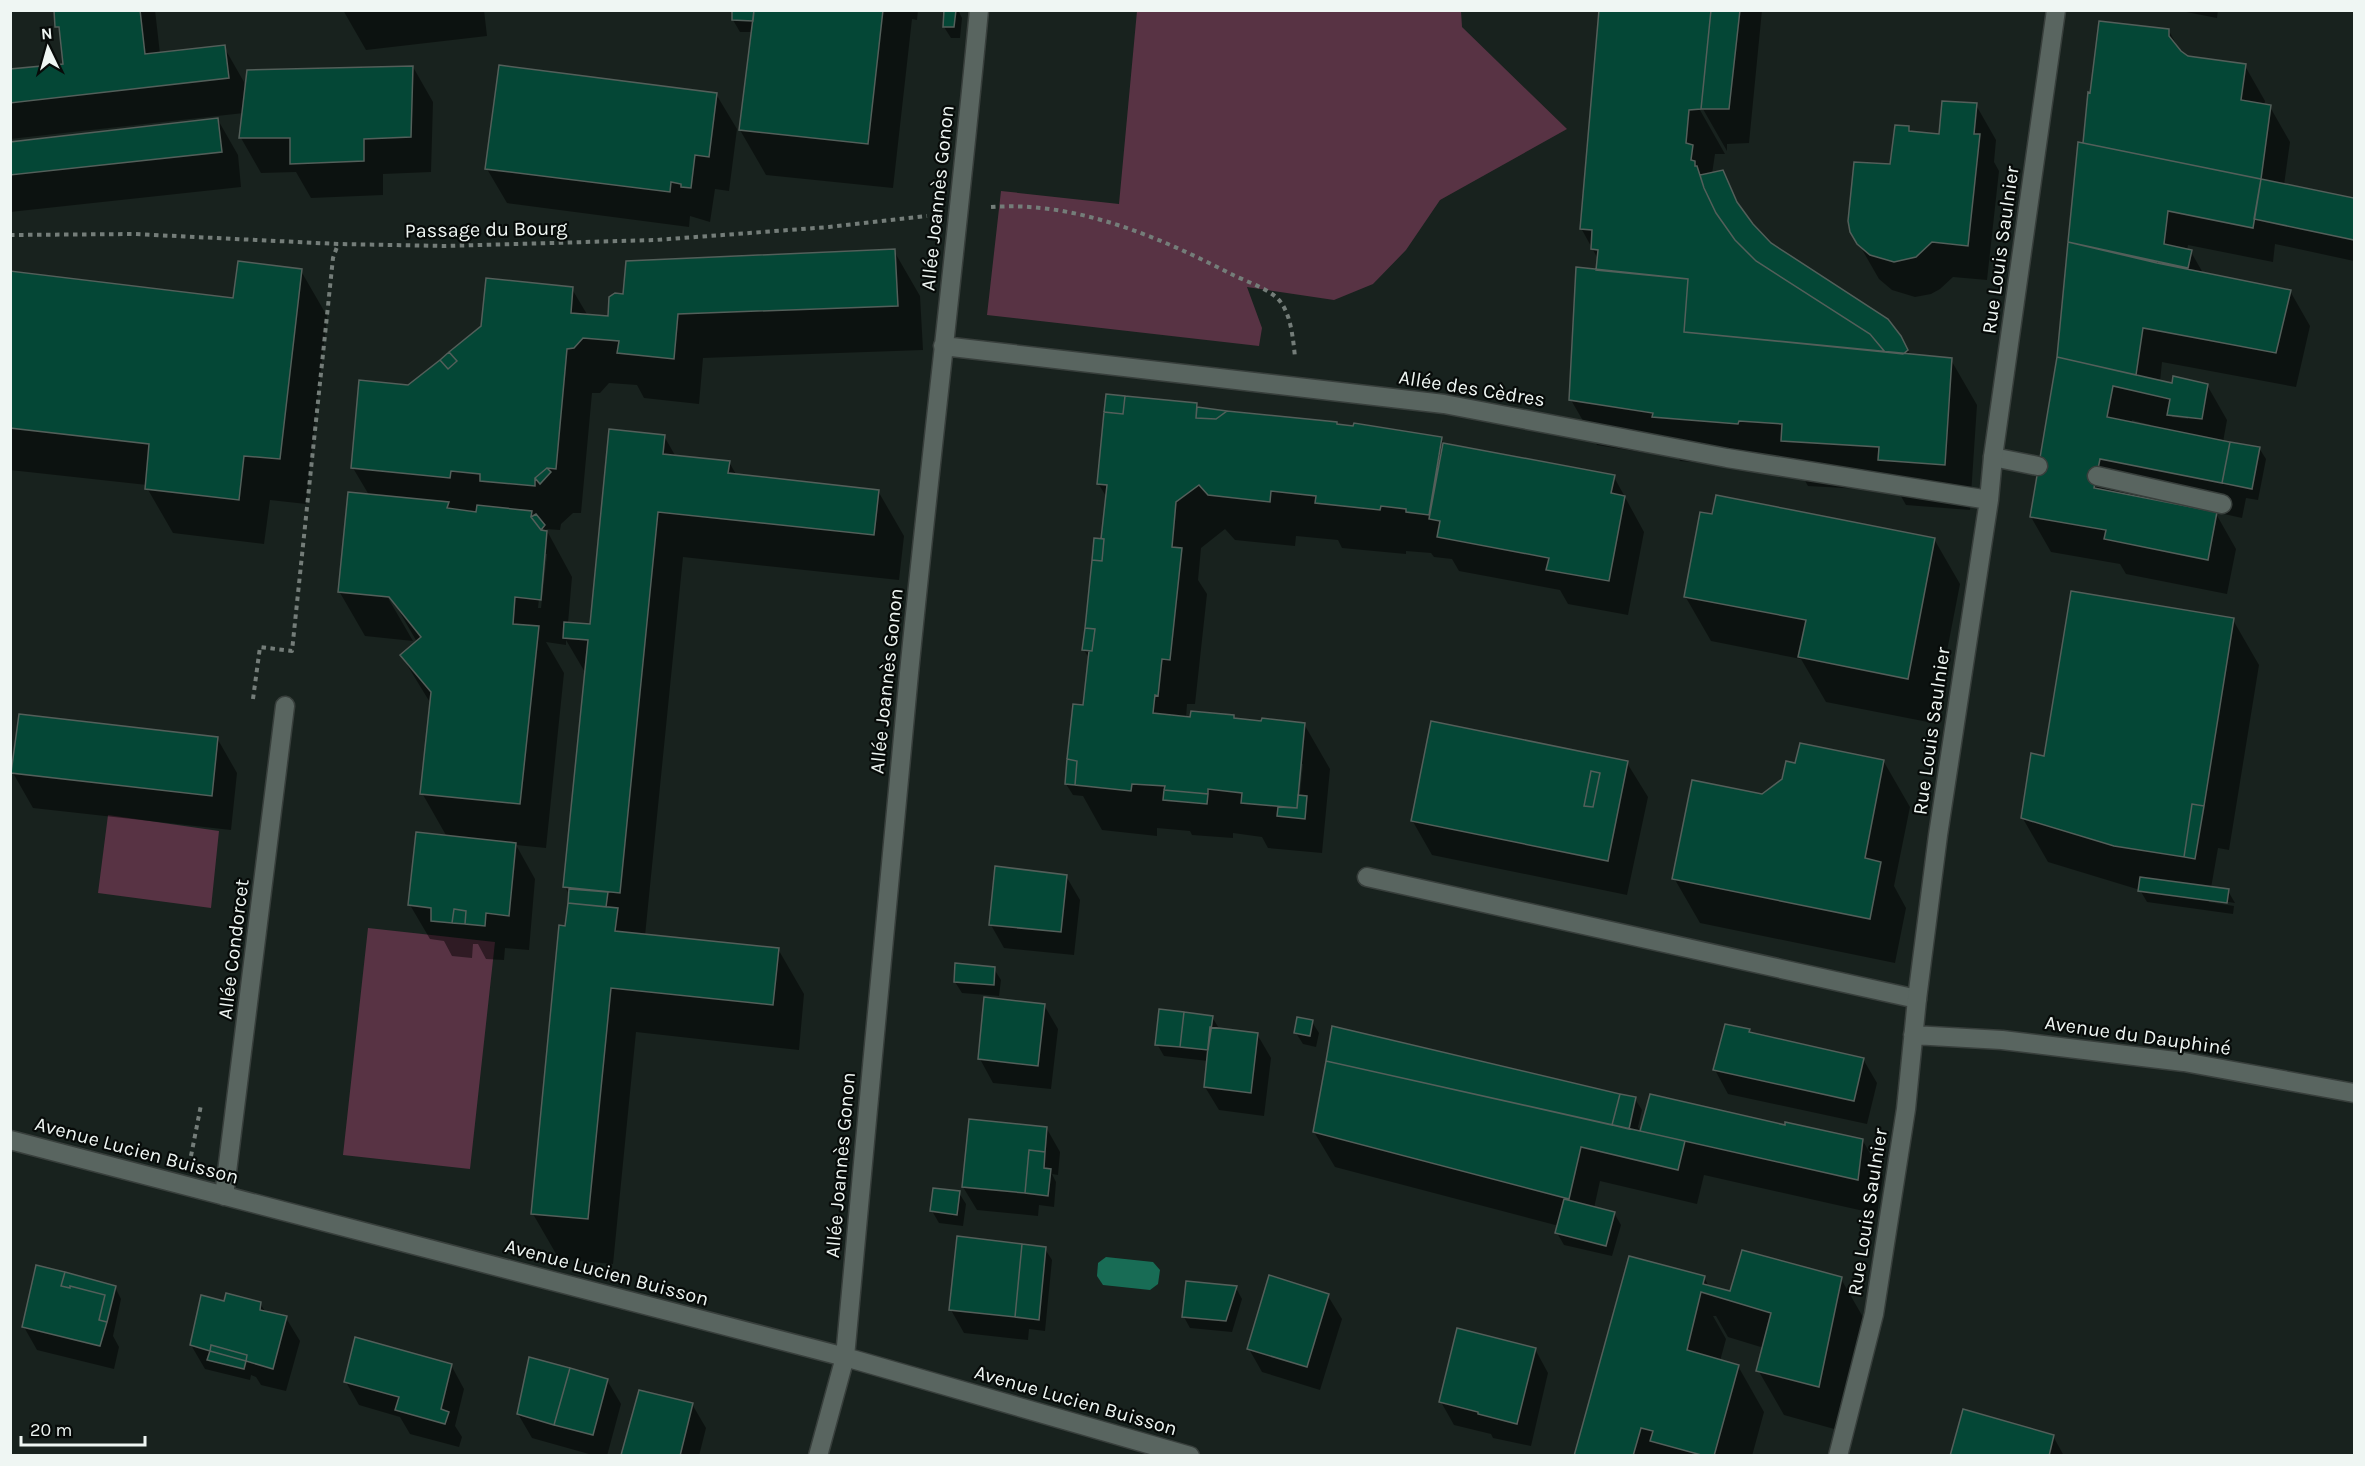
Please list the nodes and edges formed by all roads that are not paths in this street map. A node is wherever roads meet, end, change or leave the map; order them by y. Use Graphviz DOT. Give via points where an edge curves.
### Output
graph roads {
  1 [pos="979,10"];
  2 [pos="2056,10"];
  3 [pos="944,346"];
  4 [pos="1993,457"];
  5 [pos="2038,466"];
  6 [pos="2097,476"];
  7 [pos="1989,500"];
  8 [pos="2222,504"];
  9 [pos="285,706"];
  10 [pos="1367,877"];
  11 [pos="1917,999"];
  12 [pos="1913,1035"];
  13 [pos="2355,1094"];
  14 [pos="10,1140"];
  15 [pos="224,1196"];
  16 [pos="844,1357"];
  17 [pos="818,1455"];
  18 [pos="1190,1455"];
  19 [pos="1838,1455"];
  1 -- 3 [label="street, Allée Joannès Gonon"];
  2 -- 4 [label="street, Rue Louis Saulnier"];
  3 -- 7 [label="street, Allée des Cèdres" via="1444,404 1727,458"];
  3 -- 16 [label="street, Allée Joannès Gonon"];
  4 -- 5 [label="street"];
  4 -- 7 [label="street, Rue Louis Saulnier"];
  6 -- 8 [label="street"];
  7 -- 11 [label="street, Rue Louis Saulnier"];
  9 -- 15 [label="street, Allée Condorcet"];
  10 -- 11 [label="street"];
  11 -- 12 [label="street, Rue Louis Saulnier"];
  12 -- 13 [label="street, Avenue du Dauphiné" via="2002,1040 2184,1062"];
  12 -- 19 [label="street, Rue Louis Saulnier" via="1906,1109 1874,1314"];
  14 -- 15 [label="street, Avenue Lucien Buisson"];
  15 -- 16 [label="street, Avenue Lucien Buisson"];
  16 -- 17 [label="street, Allée Joannès Gonon"];
  16 -- 18 [label="street, Avenue Lucien Buisson"];
}
